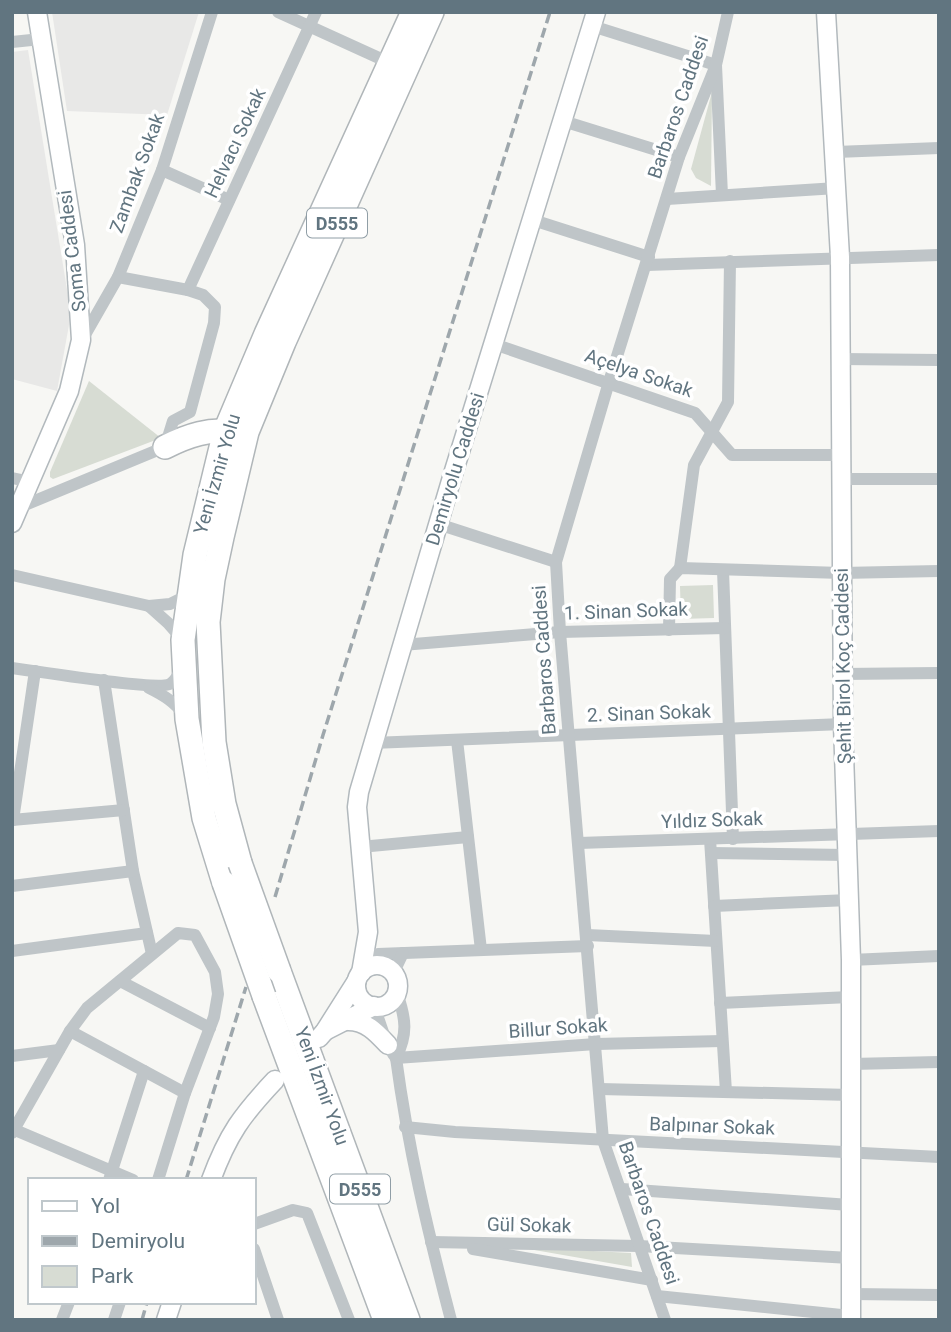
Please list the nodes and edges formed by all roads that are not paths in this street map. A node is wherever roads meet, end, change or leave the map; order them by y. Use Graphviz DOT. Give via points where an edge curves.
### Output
graph roads {
  1 [pos="37,12"];
  2 [pos="212,12"];
  3 [pos="278,12"];
  4 [pos="316,12"];
  5 [pos="412,12"];
  6 [pos="432,12"];
  7 [pos="728,12"];
  8 [pos="826,12"];
  9 [pos="594,19"];
  10 [pos="310,26"];
  11 [pos="41,39"];
  12 [pos="12,42"];
  13 [pos="390,63"];
  14 [pos="716,65"];
  15 [pos="563,121"];
  16 [pos="939,148"];
  17 [pos="836,152"];
  18 [pos="679,158"];
  19 [pos="162,170"];
  20 [pos="837,188"];
  21 [pos="722,195"];
  22 [pos="667,199"];
  23 [pos="229,200"];
  24 [pos="533,220"];
  25 [pos="939,255"];
  26 [pos="840,257"];
  27 [pos="648,261"];
  28 [pos="730,261"];
  29 [pos="118,277"];
  30 [pos="188,290"];
  31 [pos="81,340"];
  32 [pos="494,344"];
  33 [pos="841,359"];
  34 [pos="939,360"];
  35 [pos="609,382"];
  36 [pos="236,433"];
  37 [pos="711,433"];
  38 [pos="165,447"];
  39 [pos="840,456"];
  40 [pos="12,478"];
  41 [pos="841,479"];
  42 [pos="939,479"];
  43 [pos="31,482"];
  44 [pos="16,515"];
  45 [pos="438,524"];
  46 [pos="556,562"];
  47 [pos="680,568"];
  48 [pos="723,569"];
  49 [pos="939,571"];
  50 [pos="841,573"];
  51 [pos="12,575"];
  52 [pos="188,595"];
  53 [pos="149,606"];
  54 [pos="725,628"];
  55 [pos="669,630"];
  56 [pos="560,632"];
  57 [pos="183,640"];
  58 [pos="402,645"];
  59 [pos="184,663"];
  60 [pos="12,668"];
  61 [pos="35,671"];
  62 [pos="939,673"];
  63 [pos="842,674"];
  64 [pos="104,680"];
  65 [pos="142,685"];
  66 [pos="187,719"];
  67 [pos="843,724"];
  68 [pos="730,729"];
  69 [pos="569,735"];
  70 [pos="457,740"];
  71 [pos="372,743"];
  72 [pos="124,810"];
  73 [pos="13,820"];
  74 [pos="939,831"];
  75 [pos="846,836"];
  76 [pos="468,837"];
  77 [pos="710,839"];
  78 [pos="733,839"];
  79 [pos="579,843"];
  80 [pos="360,847"];
  81 [pos="711,853"];
  82 [pos="847,855"];
  83 [pos="133,871"];
  84 [pos="12,886"];
  85 [pos="849,900"];
  86 [pos="714,906"];
  87 [pos="368,932"];
  88 [pos="147,933"];
  89 [pos="588,941"];
  90 [pos="716,941"];
  91 [pos="481,950"];
  92 [pos="12,951"];
  93 [pos="403,953"];
  94 [pos="152,954"];
  95 [pos="939,956"];
  96 [pos="851,960"];
  97 [pos="386,964"];
  98 [pos="358,977"];
  99 [pos="120,981"];
  100 [pos="397,993"];
  101 [pos="850,998"];
  102 [pos="720,1003"];
  103 [pos="374,1006"];
  104 [pos="348,1021"];
  105 [pos="210,1028"];
  106 [pos="70,1031"];
  107 [pos="722,1041"];
  108 [pos="596,1044"];
  109 [pos="59,1050"];
  110 [pos="392,1052"];
  111 [pos="12,1056"];
  112 [pos="939,1062"];
  113 [pos="850,1064"];
  114 [pos="144,1071"];
  115 [pos="275,1080"];
  116 [pos="600,1089"];
  117 [pos="726,1092"];
  118 [pos="185,1093"];
  119 [pos="851,1095"];
  120 [pos="405,1127"];
  121 [pos="13,1131"];
  122 [pos="603,1140"];
  123 [pos="850,1151"];
  124 [pos="939,1157"];
  125 [pos="110,1175"];
  126 [pos="159,1178"];
  127 [pos="212,1178"];
  128 [pos="621,1189"];
  129 [pos="850,1205"];
  130 [pos="256,1223"];
  131 [pos="431,1242"];
  132 [pos="639,1246"];
  133 [pos="256,1255"];
  134 [pos="850,1258"];
  135 [pos="652,1280"];
  136 [pos="851,1294"];
  137 [pos="939,1294"];
  138 [pos="657,1296"];
  139 [pos="851,1318"];
  140 [pos="278,1320"];
  141 [pos="349,1320"];
  142 [pos="385,1320"];
  143 [pos="408,1320"];
  144 [pos="451,1320"];
  145 [pos="665,1320"];
  1 -- 11 [label="main road, Soma Caddesi"];
  2 -- 19 [label="street, Zambak Sokak"];
  3 -- 10 [label="street"];
  4 -- 10 [label="street, Helvacı Sokak"];
  5 -- 13 [label="highway, Yeni İzmir Yolu / D555"];
  6 -- 36 [label="highway, Yeni İzmir Yolu / D555" via="284,342"];
  7 -- 14 [label="street, Barbaros Caddesi"];
  8 -- 17 [label="main road, Şehit Birol Koç Caddesi"];
  9 -- 14 [label="street"];
  9 -- 15 [label="main road, Demiryolu Caddesi"];
  10 -- 13 [label="street"];
  10 -- 23 [label="street, Helvacı Sokak"];
  11 -- 12 [label="street"];
  11 -- 31 [label="main road, Soma Caddesi" via="75,244"];
  13 -- 36 [label="highway, Yeni İzmir Yolu / D555" via="266,334"];
  14 -- 18 [label="street, Barbaros Caddesi"];
  14 -- 21 [label="street"];
  15 -- 18 [label="street"];
  15 -- 24 [label="main road, Demiryolu Caddesi"];
  16 -- 17 [label="street"];
  17 -- 20 [label="main road, Şehit Birol Koç Caddesi"];
  18 -- 22 [label="street, Barbaros Caddesi"];
  19 -- 23 [label="street"];
  19 -- 29 [label="street, Zambak Sokak"];
  20 -- 21 [label="street"];
  20 -- 26 [label="main road, Şehit Birol Koç Caddesi"];
  21 -- 22 [label="street"];
  22 -- 27 [label="street, Barbaros Caddesi"];
  23 -- 30 [label="street, Helvacı Sokak"];
  24 -- 27 [label="street"];
  24 -- 32 [label="main road, Demiryolu Caddesi"];
  25 -- 26 [label="street"];
  26 -- 28 [label="street"];
  26 -- 33 [label="main road, Şehit Birol Koç Caddesi"];
  27 -- 28 [label="street"];
  27 -- 35 [label="street, Barbaros Caddesi"];
  28 -- 37 [label="street" via="728,402"];
  29 -- 30 [label="street"];
  29 -- 31 [label="street, Zambak Sokak"];
  30 -- 38 [label="street" via="203,295 215,307 214,323 190,412 173,421"];
  31 -- 43 [label="main road, Soma Caddesi" via="69,391"];
  32 -- 35 [label="street, Açelya Sokak"];
  32 -- 45 [label="main road, Demiryolu Caddesi"];
  33 -- 34 [label="street"];
  33 -- 39 [label="main road, Şehit Birol Koç Caddesi"];
  35 -- 37 [label="street, Açelya Sokak" via="695,413"];
  35 -- 46 [label="street, Barbaros Caddesi"];
  36 -- 38 [label="highway" via="214,444"];
  36 -- 52 [label="highway, Yeni İzmir Yolu / D555" via="195,555"];
  36 -- 143 [label="highway, Yeni İzmir Yolu / D555, bridge" via="208,622 214,743 224,804 240,863"];
  37 -- 39 [label="street, Açelya Sokak" via="732,455"];
  37 -- 47 [label="street" via="694,464"];
  38 -- 44 [label="street"];
  39 -- 41 [label="main road, Şehit Birol Koç Caddesi"];
  40 -- 43 [label="street"];
  41 -- 42 [label="street"];
  41 -- 50 [label="main road, Şehit Birol Koç Caddesi"];
  43 -- 44 [label="main road, Soma Caddesi"];
  45 -- 46 [label="street"];
  45 -- 58 [label="main road, Demiryolu Caddesi"];
  46 -- 56 [label="street, Barbaros Caddesi"];
  47 -- 48 [label="street"];
  47 -- 55 [label="street" via="670,579"];
  48 -- 50 [label="street"];
  48 -- 54 [label="street"];
  49 -- 50 [label="street"];
  50 -- 63 [label="main road, Şehit Birol Koç Caddesi"];
  51 -- 53 [label="street"];
  52 -- 53 [label="street" via="170,604"];
  52 -- 57 [label="highway, Yeni İzmir Yolu / D555"];
  53 -- 57 [label="street"];
  54 -- 55 [label="street, 1. Sinan Sokak"];
  54 -- 68 [label="street"];
  55 -- 56 [label="street, 1. Sinan Sokak"];
  56 -- 58 [label="street, 1. Sinan Sokak"];
  56 -- 69 [label="street, Barbaros Caddesi"];
  57 -- 59 [label="highway, Yeni İzmir Yolu / D555"];
  58 -- 71 [label="main road, Demiryolu Caddesi"];
  59 -- 65 [label="street" via="167,686"];
  59 -- 66 [label="highway, Yeni İzmir Yolu / D555"];
  60 -- 61 [label="street"];
  61 -- 64 [label="street"];
  61 -- 73 [label="street"];
  62 -- 63 [label="street"];
  63 -- 67 [label="main road, Şehit Birol Koç Caddesi"];
  64 -- 65 [label="street"];
  64 -- 72 [label="street"];
  65 -- 66 [label="street" via="162,694"];
  66 -- 142 [label="highway, Yeni İzmir Yolu / D555, bridge" via="204,818 224,883"];
  67 -- 68 [label="street, 2. Sinan Sokak"];
  67 -- 75 [label="main road, Şehit Birol Koç Caddesi"];
  68 -- 69 [label="street, 2. Sinan Sokak"];
  68 -- 78 [label="street"];
  69 -- 70 [label="street, 2. Sinan Sokak"];
  69 -- 79 [label="street, Barbaros Caddesi"];
  70 -- 71 [label="street, 2. Sinan Sokak"];
  70 -- 76 [label="street"];
  71 -- 80 [label="main road, Demiryolu Caddesi" via="357,807"];
  72 -- 73 [label="street"];
  72 -- 83 [label="street"];
  74 -- 75 [label="street, Yıldız Sokak"];
  75 -- 78 [label="street, Yıldız Sokak"];
  75 -- 82 [label="main road, Şehit Birol Koç Caddesi"];
  76 -- 80 [label="street"];
  76 -- 91 [label="street"];
  77 -- 78 [label="street, Yıldız Sokak"];
  77 -- 79 [label="street, Yıldız Sokak"];
  77 -- 81 [label="street"];
  79 -- 89 [label="street, Barbaros Caddesi"];
  80 -- 87 [label="main road, Demiryolu Caddesi"];
  81 -- 82 [label="street, Yıldız Sokak"];
  81 -- 86 [label="street"];
  82 -- 85 [label="main road, Şehit Birol Koç Caddesi"];
  83 -- 84 [label="street"];
  83 -- 88 [label="street"];
  85 -- 86 [label="street"];
  85 -- 96 [label="main road, Şehit Birol Koç Caddesi"];
  86 -- 90 [label="street"];
  87 -- 97 [label="main road"];
  87 -- 98 [label="main road"];
  88 -- 92 [label="street"];
  88 -- 94 [label="street"];
  89 -- 90 [label="street"];
  89 -- 91 [label="street"];
  89 -- 108 [label="street, Barbaros Caddesi"];
  90 -- 102 [label="street"];
  91 -- 93 [label="street"];
  93 -- 97 [label="street"];
  93 -- 97 [label="street"];
  94 -- 99 [label="street"];
  94 -- 105 [label="street" via="178,933 195,935 215,972 218,993"];
  95 -- 96 [label="street"];
  96 -- 101 [label="main road, Şehit Birol Koç Caddesi"];
  97 -- 98 [label="main road" via="374,965"];
  97 -- 100 [label="main road" via="399,986"];
  98 -- 103 [label="main road" via="356,989 362,1000"];
  98 -- 104 [label="main road" via="322,1035"];
  99 -- 105 [label="street"];
  99 -- 106 [label="street" via="87,1007"];
  100 -- 103 [label="main road" via="387,1004"];
  100 -- 110 [label="street" via="405,1024 404,1042"];
  101 -- 102 [label="street"];
  101 -- 113 [label="main road, Şehit Birol Koç Caddesi"];
  102 -- 107 [label="street"];
  103 -- 104 [label="main road"];
  103 -- 110 [label="street"];
  104 -- 110 [label="main road" via="367,1025"];
  105 -- 118 [label="street"];
  106 -- 109 [label="street"];
  106 -- 114 [label="street"];
  107 -- 108 [label="street, Billur Sokak"];
  107 -- 117 [label="street"];
  108 -- 110 [label="street, Billur Sokak"];
  108 -- 116 [label="street, Barbaros Caddesi"];
  109 -- 111 [label="street"];
  109 -- 121 [label="street"];
  110 -- 120 [label="street"];
  112 -- 113 [label="street"];
  113 -- 119 [label="main road, Şehit Birol Koç Caddesi"];
  114 -- 118 [label="street"];
  114 -- 125 [label="street"];
  115 -- 127 [label="main road" via="243,1115"];
  116 -- 117 [label="street"];
  116 -- 122 [label="street, Barbaros Caddesi"];
  117 -- 119 [label="street"];
  118 -- 126 [label="street"];
  119 -- 123 [label="main road, Şehit Birol Koç Caddesi"];
  120 -- 122 [label="street, Balpınar Sokak"];
  120 -- 131 [label="street"];
  121 -- 125 [label="street"];
  122 -- 123 [label="street, Balpınar Sokak"];
  122 -- 128 [label="street, Barbaros Caddesi"];
  123 -- 124 [label="street, Balpınar Sokak"];
  123 -- 129 [label="main road, Şehit Birol Koç Caddesi"];
  128 -- 129 [label="street"];
  128 -- 132 [label="street, Barbaros Caddesi"];
  129 -- 134 [label="main road, Şehit Birol Koç Caddesi"];
  130 -- 141 [label="street" via="293,1210 307,1213"];
  131 -- 132 [label="street, Gül Sokak"];
  131 -- 135 [label="street, Gül Sokak"];
  131 -- 144 [label="street"];
  132 -- 134 [label="street, Gül Sokak"];
  132 -- 135 [label="street, Barbaros Caddesi"];
  133 -- 140 [label="street"];
  134 -- 136 [label="main road, Şehit Birol Koç Caddesi"];
  135 -- 138 [label="street, Barbaros Caddesi"];
  136 -- 137 [label="street"];
  136 -- 139 [label="main road, Şehit Birol Koç Caddesi"];
  138 -- 139 [label="street"];
  138 -- 145 [label="street, Barbaros Caddesi"];
}
